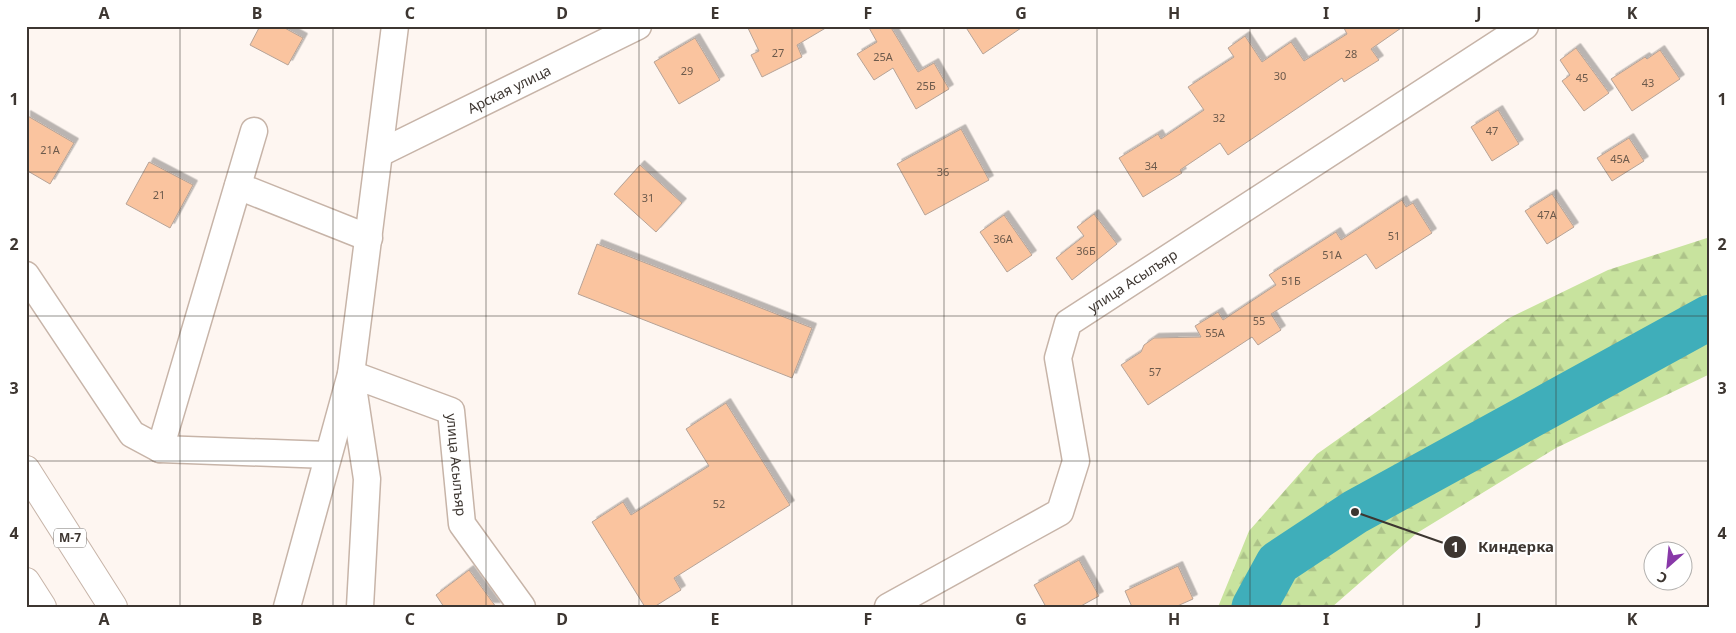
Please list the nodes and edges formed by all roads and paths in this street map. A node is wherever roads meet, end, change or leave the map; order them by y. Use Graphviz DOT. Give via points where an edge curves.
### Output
graph roads {
  1 [pos="395,26"];
  2 [pos="638,26"];
  3 [pos="1525,26"];
  4 [pos="254,131"];
  5 [pos="380,153"];
  6 [pos="238,186"];
  7 [pos="369,238"];
  8 [pos="26,275"];
  9 [pos="351,374"];
  10 [pos="160,449"];
  11 [pos="328,456"];
  12 [pos="26,470"];
  13 [pos="26,582"];
  14 [pos="42,607"];
  15 [pos="113,607"];
  16 [pos="287,607"];
  17 [pos="360,607"];
  18 [pos="522,607"];
  19 [pos="888,607"];
  1 -- 5 [label="street"];
  2 -- 5 [label="street, Арская улица"];
  3 -- 19 [label="street, улица Асылъяр" via="1068,322 1058,358 1076,461 1060,512"];
  4 -- 6 [label="street"];
  5 -- 7 [label="street"];
  6 -- 7 [label="street"];
  6 -- 10 [label="street"];
  7 -- 9 [label="street"];
  8 -- 10 [label="street" via="132,434"];
  9 -- 11 [label="street"];
  9 -- 17 [label="street" via="367,480"];
  9 -- 18 [label="street, улица Асылъяр" via="451,411 462,524"];
  10 -- 11 [label="street"];
  11 -- 16 [label="street"];
  12 -- 15 [label="highway, М-7"];
  13 -- 14 [label="highway"];
}
